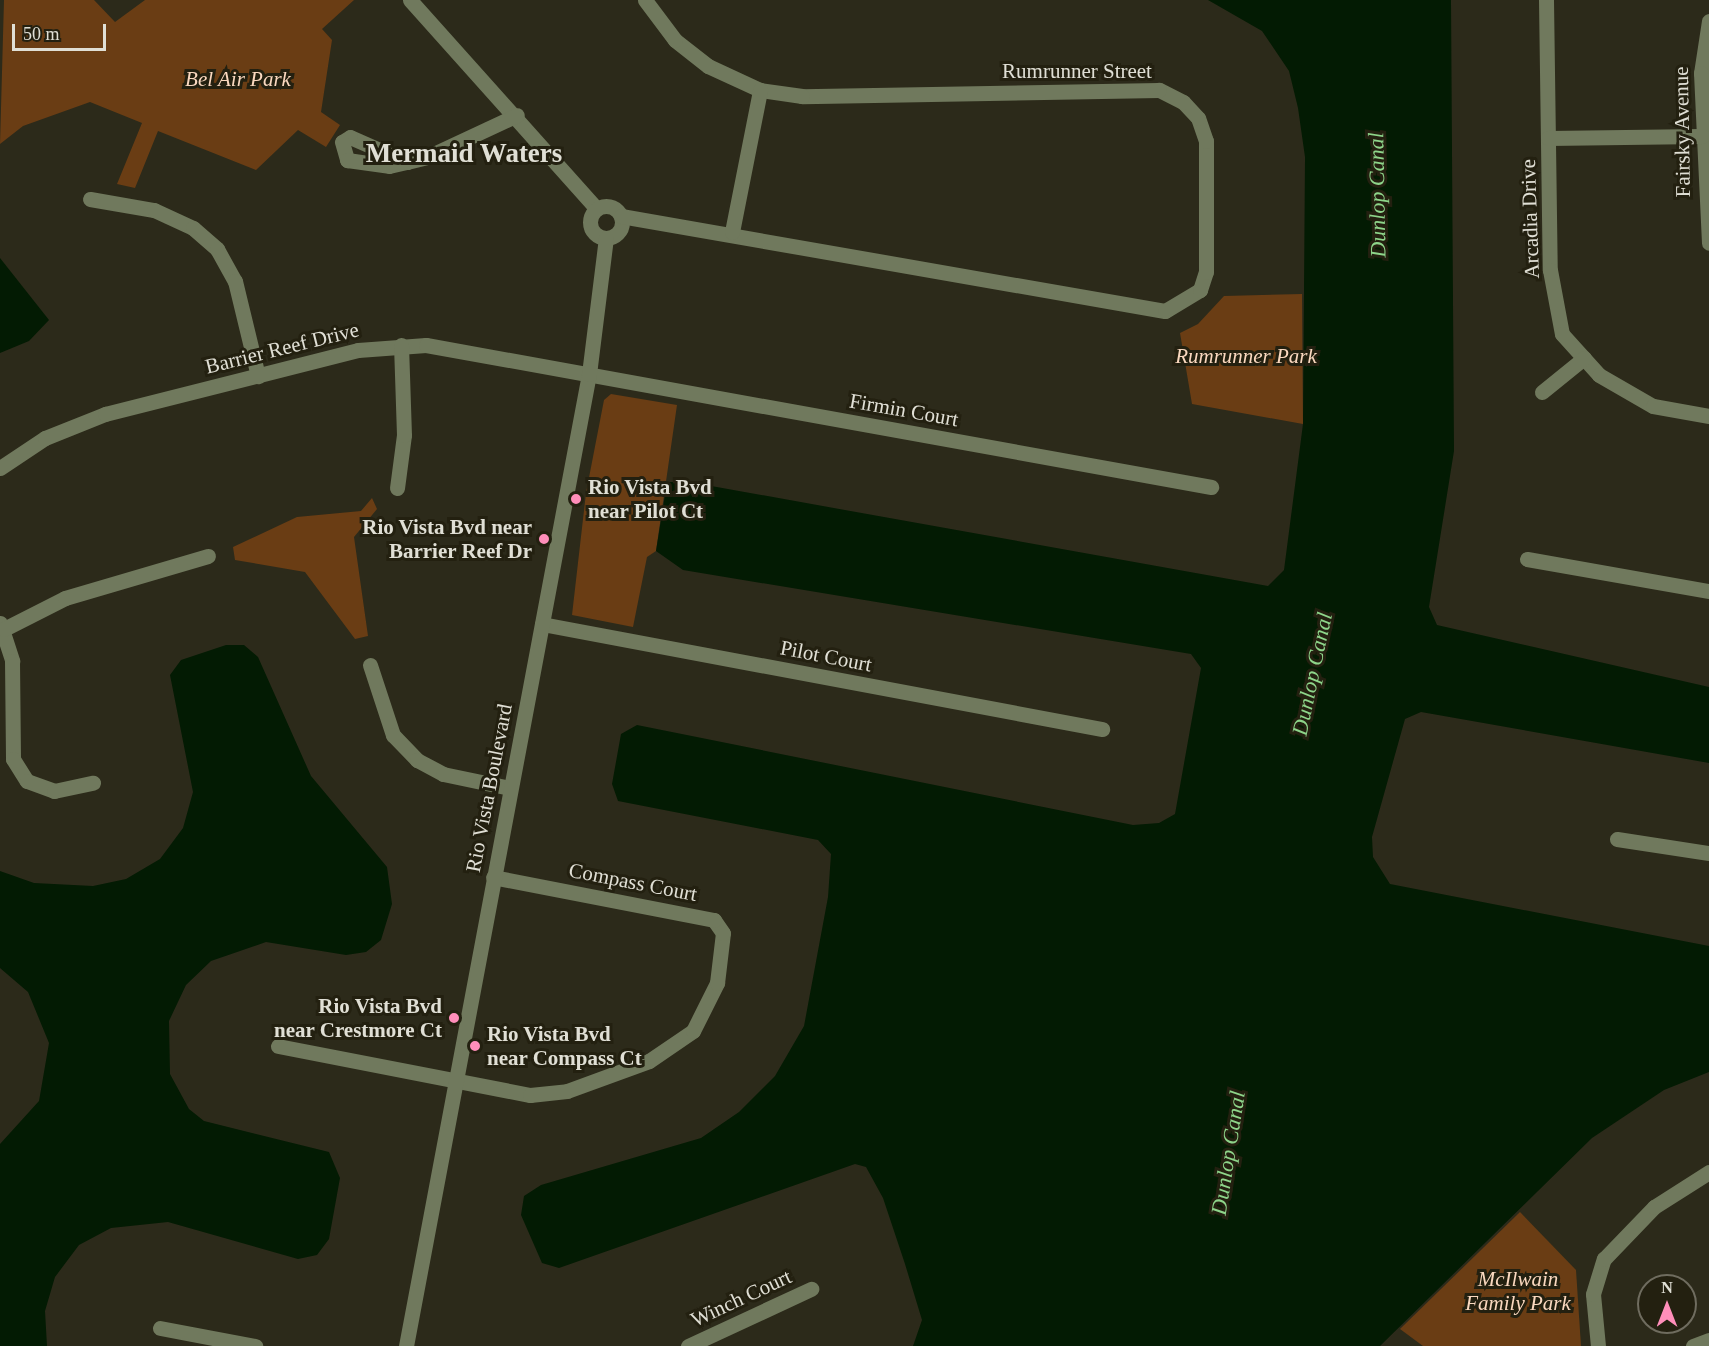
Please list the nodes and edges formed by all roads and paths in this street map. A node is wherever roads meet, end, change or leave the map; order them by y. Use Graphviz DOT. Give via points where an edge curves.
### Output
graph roads {
  1 [pos="410,0"];
  2 [pos="645,0"];
  3 [pos="1546,0"];
  4 [pos="1709,21"];
  5 [pos="760,90"];
  6 [pos="517,115"];
  7 [pos="1702,136"];
  8 [pos="1548,138"];
  9 [pos="407,162"];
  10 [pos="90,199"];
  11 [pos="596,208"];
  12 [pos="621,216"];
  13 [pos="732,232"];
  14 [pos="606,238"];
  15 [pos="1709,243"];
  16 [pos="401,345"];
  17 [pos="1584,358"];
  18 [pos="589,374"];
  19 [pos="258,376"];
  20 [pos="1542,392"];
  21 [pos="1709,416"];
  22 [pos="0,468"];
  23 [pos="1211,487"];
  24 [pos="397,488"];
  25 [pos="208,556"];
  26 [pos="1527,559"];
  27 [pos="1709,591"];
  28 [pos="542,624"];
  29 [pos="2,626"];
  30 [pos="370,665"];
  31 [pos="1102,729"];
  32 [pos="93,783"];
  33 [pos="510,788"];
  34 [pos="1617,838"];
  35 [pos="1709,853"];
  36 [pos="493,878"];
  37 [pos="278,1046"];
  38 [pos="454,1082"];
  39 [pos="1709,1173"];
  40 [pos="811,1289"];
  41 [pos="160,1328"];
  42 [pos="1709,1340"];
  43 [pos="255,1346"];
  44 [pos="406,1346"];
  45 [pos="688,1346"];
  46 [pos="1598,1346"];
  47 [pos="1693,1346"];
  1 -- 6 [label="street"];
  2 -- 5 [label="street, Rumrunner Street" via="675,40 708,66"];
  3 -- 8 [label="street, Arcadia Drive"];
  4 -- 7 [label="street, Fairsky Avenue" via="1702,42"];
  5 -- 13 [label="street"];
  5 -- 13 [label="street, Rumrunner Street" via="802,96 1159,90 1190,110 1206,141 1206,272 1200,290 1165,311"];
  6 -- 9 [label="street"];
  6 -- 11 [label="street"];
  7 -- 8 [label="street"];
  7 -- 15 [label="street, Fairsky Avenue"];
  8 -- 17 [label="street, Arcadia Drive" via="1550,270 1562,334"];
  10 -- 19 [label="street" via="154,210 193,228 218,249 235,281"];
  11 -- 12 [label="street" via="612,207"];
  11 -- 14 [label="street" via="589,223 595,234"];
  12 -- 13 [label="street, Rumrunner Street"];
  12 -- 14 [label="street" via="618,233"];
  14 -- 18 [label="street, Rio Vista Boulevard" via="604,283"];
  16 -- 18 [label="street, Barrier Reef Drive" via="453,347"];
  16 -- 19 [label="street, Barrier Reef Drive" via="358,350"];
  16 -- 24 [label="street" via="404,435"];
  17 -- 20 [label="street"];
  17 -- 21 [label="street, Arcadia Drive" via="1599,375 1653,406"];
  18 -- 23 [label="street, Firmin Court"];
  18 -- 28 [label="street, Rio Vista Boulevard"];
  19 -- 22 [label="street, Barrier Reef Drive" via="84,421 45,438"];
  25 -- 29 [label="street" via="65,598"];
  26 -- 27 [label="street"];
  28 -- 31 [label="street, Pilot Court"];
  28 -- 33 [label="street, Rio Vista Boulevard"];
  29 -- 32 [label="street" via="12,662 13,759 27,782 54,791"];
  30 -- 33 [label="street" via="393,735 417,760 443,774"];
  33 -- 36 [label="street, Rio Vista Boulevard"];
  34 -- 35 [label="street"];
  36 -- 38 [label="street, Rio Vista Boulevard"];
  36 -- 38 [label="street, Compass Court" via="714,920 723,933 717,983 693,1031 649,1061 546,1095"];
  37 -- 38 [label="street, Compass Court"];
  38 -- 44 [label="street, Rio Vista Boulevard"];
  39 -- 46 [label="street" via="1654,1207 1604,1259 1593,1294"];
  40 -- 45 [label="street, Winch Court"];
  41 -- 43 [label="street"];
  42 -- 47 [label="street"];
}
